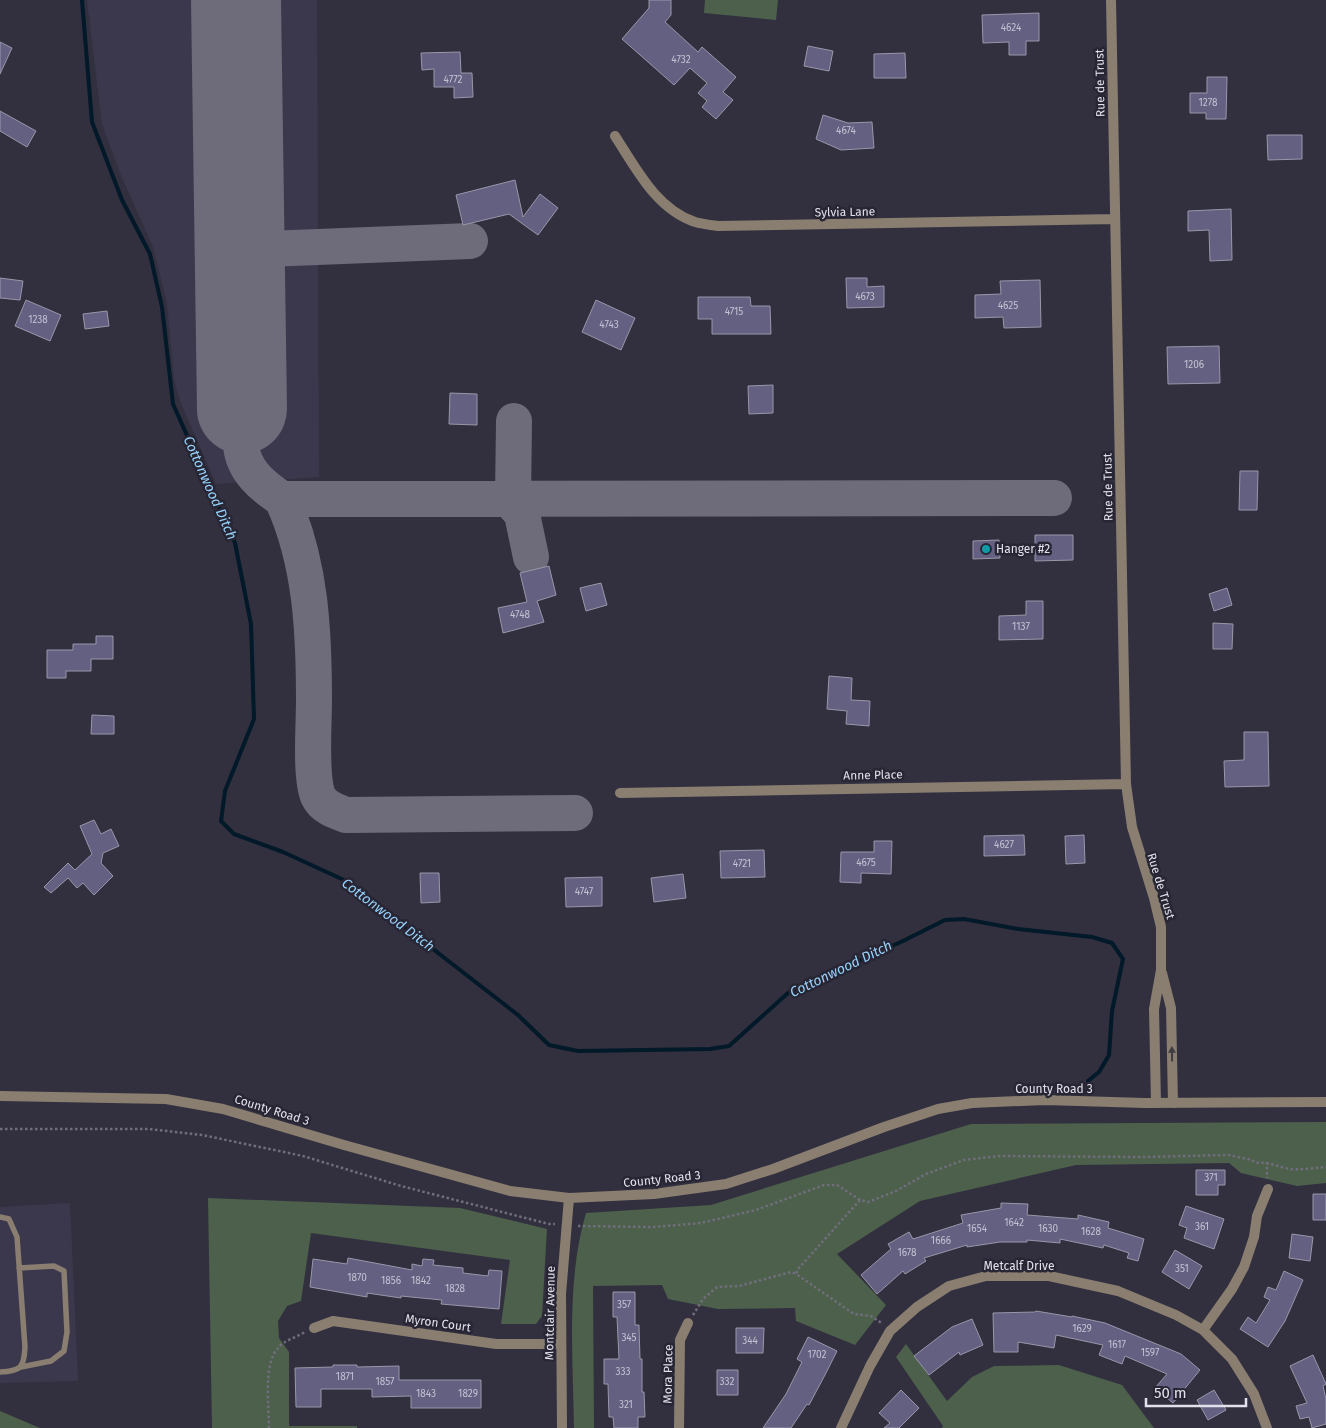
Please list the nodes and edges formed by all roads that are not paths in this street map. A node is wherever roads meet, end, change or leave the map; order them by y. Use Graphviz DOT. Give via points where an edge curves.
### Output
graph roads {
  1 [pos="1111,0"];
  2 [pos="615,136"];
  3 [pos="1115,219"];
  4 [pos="1126,784"];
  5 [pos="620,793"];
  6 [pos="1161,970"];
  7 [pos="0,1096"];
  8 [pos="1173,1102"];
  9 [pos="1326,1102"];
  10 [pos="1156,1103"];
  11 [pos="1268,1189"];
  12 [pos="568,1198"];
  13 [pos="0,1217"];
  14 [pos="19,1268"];
  15 [pos="688,1323"];
  16 [pos="314,1328"];
  17 [pos="1203,1330"];
  18 [pos="561,1344"];
  19 [pos="21,1367"];
  20 [pos="0,1372"];
  21 [pos="562,1428"];
  22 [pos="680,1428"];
  23 [pos="841,1428"];
  24 [pos="1267,1428"];
  1 -- 3 [label="street, Rue de Trust"];
  2 -- 3 [label="street, Sylvia Lane" via="666,206 696,222 718,226"];
  3 -- 4 [label="street, Rue de Trust"];
  4 -- 5 [label="street, Anne Place"];
  4 -- 6 [label="street, Rue de Trust" via="1132,827 1161,927"];
  8 -- 6 [label="street, Rue de Trust, one-way" via="1171,1008"];
  6 -- 10 [label="street, Rue de Trust" via="1154,1009"];
  7 -- 12 [label="street, County Road 3" via="166,1099 223,1109 510,1191"];
  8 -- 9 [label="street, County Road 3"];
  8 -- 10 [label="street, County Road 3"];
  10 -- 12 [label="street, County Road 3" via="1045,1100 972,1103 938,1109 726,1184 654,1194"];
  11 -- 17 [label="street" via="1257,1216 1244,1267"];
  12 -- 18 [label="street, Montclair Avenue"];
  13 -- 14 [label="lane" via="9,1219 13,1225"];
  14 -- 19 [label="lane" via="25,1347"];
  14 -- 19 [label="lane" via="54,1266 64,1271 67,1332 64,1351 51,1361"];
  15 -- 22 [label="street, Mora Place" via="680,1340"];
  16 -- 18 [label="street, Myron Court" via="333,1321 496,1344"];
  17 -- 23 [label="street, Metcalf Drive" via="1176,1315 1118,1292 1049,1276 986,1276 950,1286 917,1306 890,1331"];
  17 -- 24 [label="street, Metcalf Drive" via="1232,1359 1254,1394"];
  18 -- 21 [label="street, Montclair Avenue"];
  19 -- 20 [label="lane" via="16,1371"];
}
